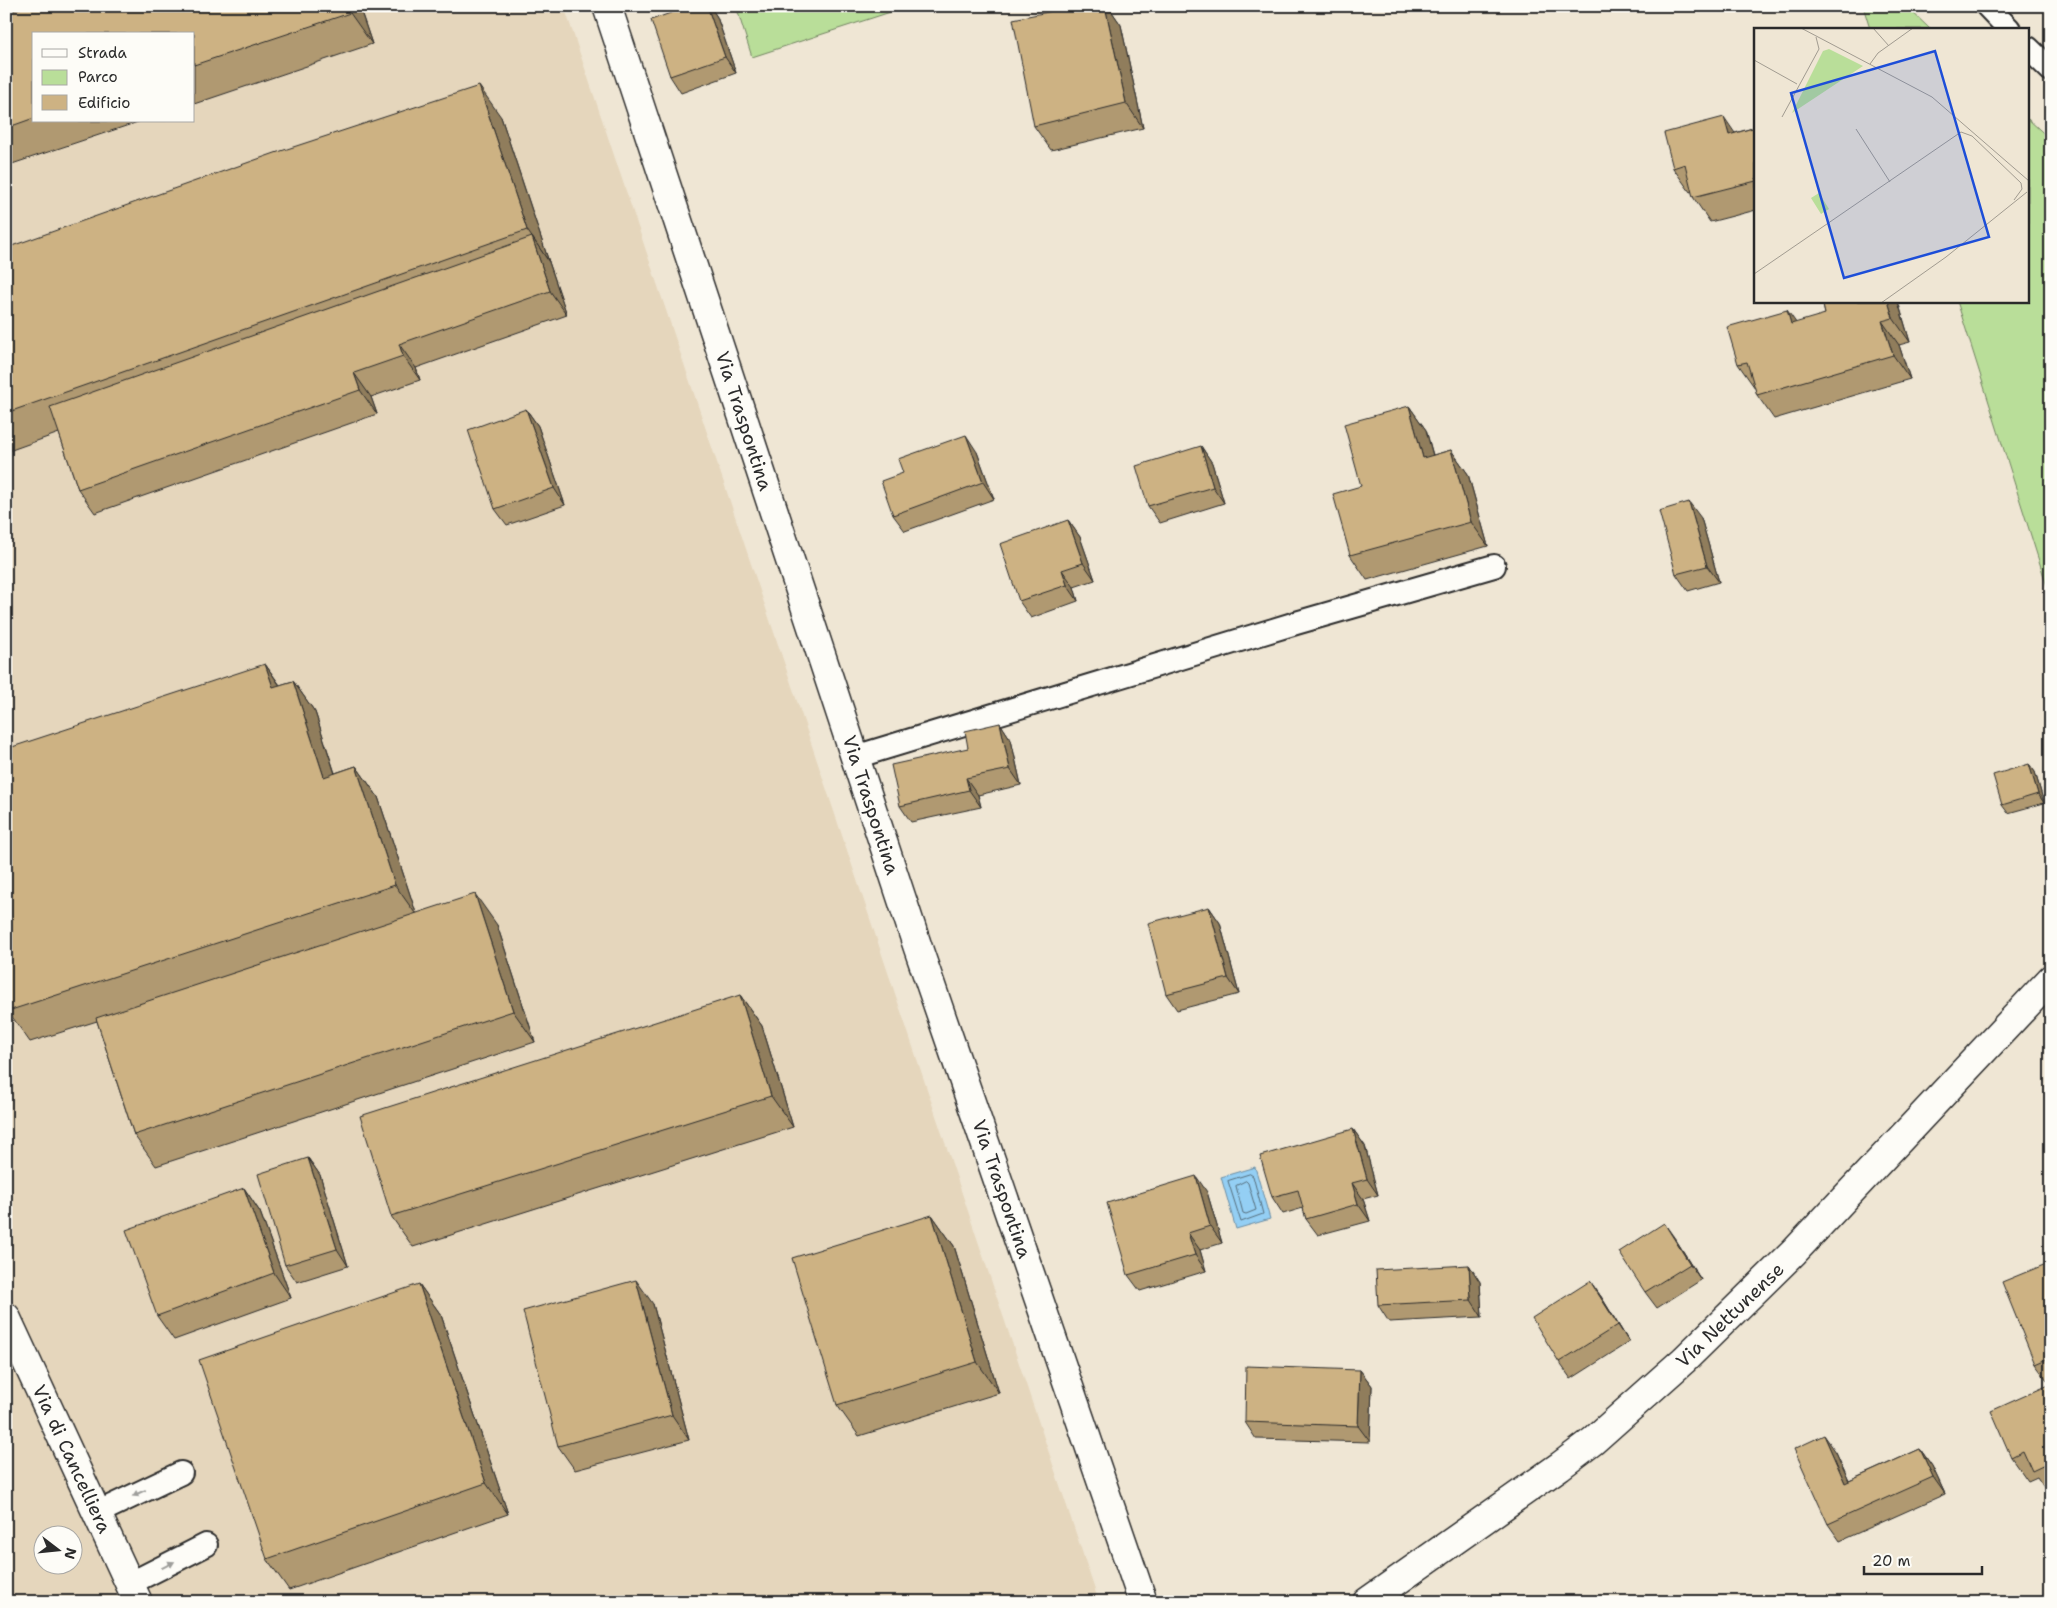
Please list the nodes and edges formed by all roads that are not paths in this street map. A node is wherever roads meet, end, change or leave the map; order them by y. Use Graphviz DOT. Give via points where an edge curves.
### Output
graph roads {
  1 [pos="607,6"];
  2 [pos="1987,6"];
  3 [pos="2008,28"];
  4 [pos="2030,50"];
  5 [pos="2051,70"];
  6 [pos="1494,566"];
  7 [pos="855,757"];
  8 [pos="2051,979"];
  9 [pos="6,1317"];
  10 [pos="181,1473"];
  11 [pos="97,1513"];
  12 [pos="206,1546"];
  13 [pos="134,1593"];
  14 [pos="1143,1602"];
  15 [pos="1367,1602"];
  1 -- 7 [label="street, Via Traspontina"];
  2 -- 3 [label="lane"];
  4 -- 5 [label="lane"];
  6 -- 7 [label="lane"];
  7 -- 14 [label="street, Via Traspontina"];
  8 -- 15 [label="street, Via Nettunense" via="1794,1252 1678,1366 1593,1441"];
  9 -- 11 [label="street, Via di Cancelliera"];
  10 -- 11 [label="lane, one-way"];
  11 -- 13 [label="street, Via di Cancelliera"];
  13 -- 12 [label="lane, one-way"];
}
